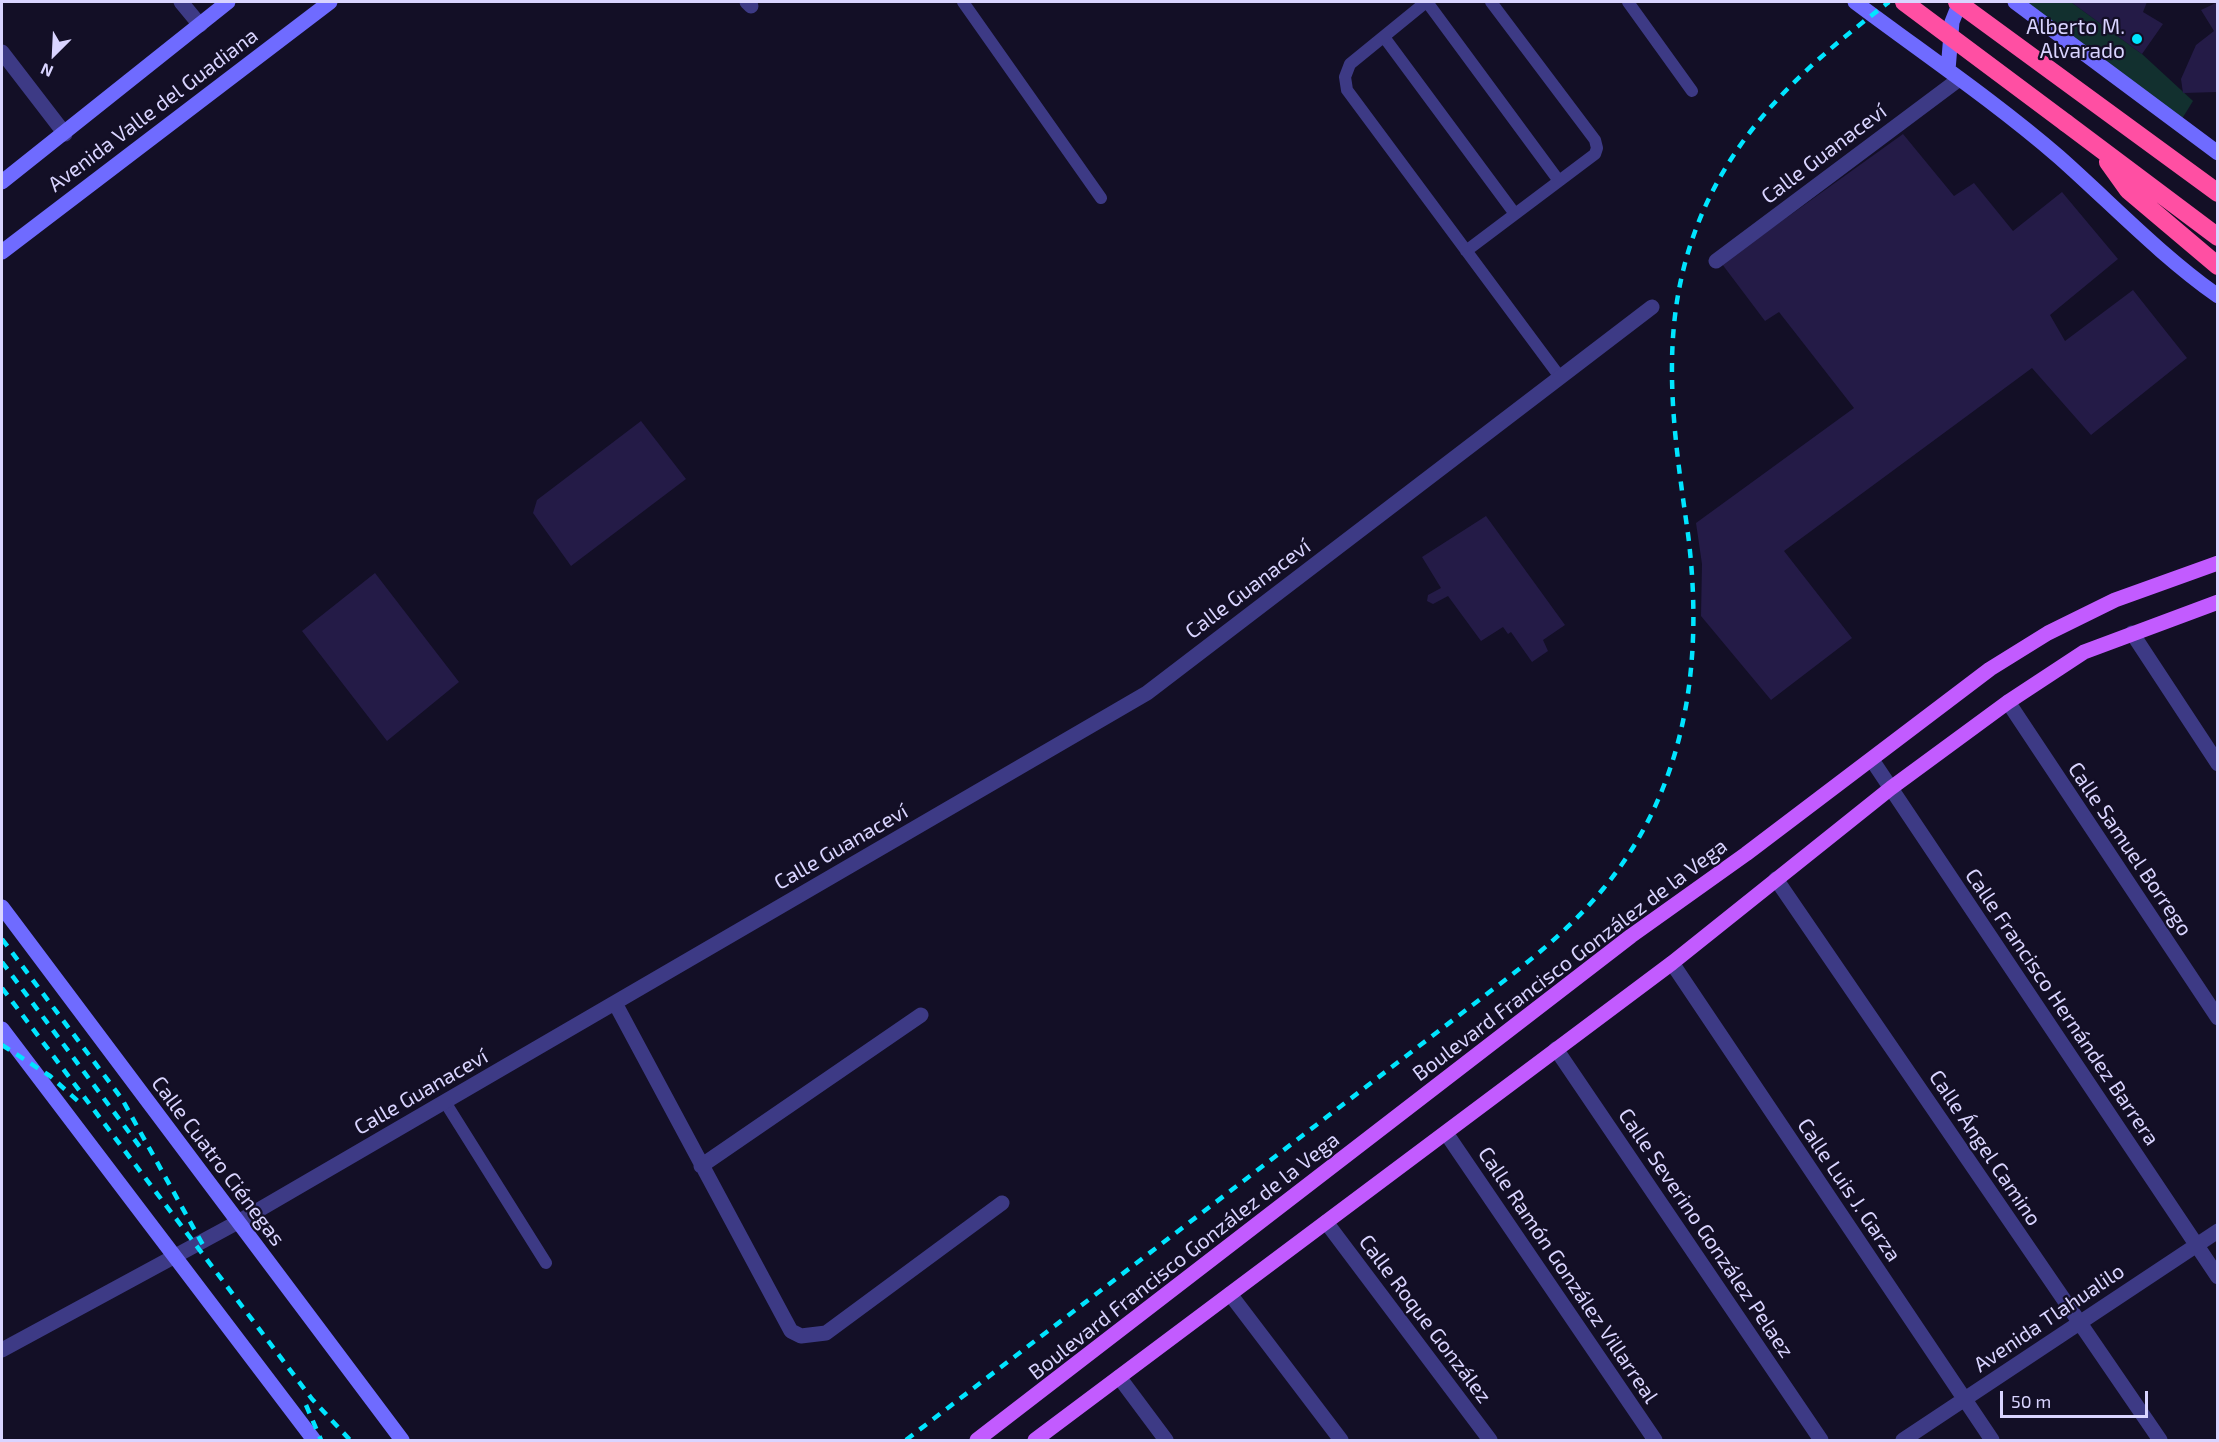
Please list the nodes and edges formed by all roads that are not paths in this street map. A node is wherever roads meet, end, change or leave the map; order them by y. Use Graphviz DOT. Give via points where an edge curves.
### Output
graph roads {
  1 [pos="181,2"];
  2 [pos="228,2"];
  3 [pos="963,2"];
  4 [pos="1427,2"];
  5 [pos="1491,2"];
  6 [pos="1628,2"];
  7 [pos="1855,2"];
  8 [pos="1904,2"];
  9 [pos="1959,2"];
  10 [pos="2015,2"];
  11 [pos="320,4"];
  12 [pos="201,26"];
  13 [pos="1384,37"];
  14 [pos="2,52"];
  15 [pos="1953,75"];
  16 [pos="1692,91"];
  17 [pos="65,134"];
  18 [pos="2100,150"];
  19 [pos="2217,153"];
  20 [pos="1559,181"];
  21 [pos="2,182"];
  22 [pos="2217,193"];
  23 [pos="1101,198"];
  24 [pos="1515,214"];
  25 [pos="2217,237"];
  26 [pos="1466,251"];
  27 [pos="2,252"];
  28 [pos="1716,261"];
  29 [pos="2217,266"];
  30 [pos="2217,296"];
  31 [pos="1652,307"];
  32 [pos="1560,377"];
  33 [pos="2217,563"];
  34 [pos="2217,602"];
  35 [pos="2132,633"];
  36 [pos="2008,702"];
  37 [pos="1872,760"];
  38 [pos="2217,764"];
  39 [pos="1891,788"];
  40 [pos="1776,879"];
  41 [pos="2,907"];
  42 [pos="1672,963"];
  43 [pos="615,1003"];
  44 [pos="921,1015"];
  45 [pos="2217,1018"];
  46 [pos="2,1029"];
  47 [pos="1556,1049"];
  48 [pos="445,1102"];
  49 [pos="1446,1133"];
  50 [pos="701,1166"];
  51 [pos="1002,1203"];
  52 [pos="238,1222"];
  53 [pos="1326,1222"];
  54 [pos="2217,1231"];
  55 [pos="2196,1245"];
  56 [pos="174,1256"];
  57 [pos="546,1263"];
  58 [pos="2217,1277"];
  59 [pos="1230,1294"];
  60 [pos="2079,1323"];
  61 [pos="2,1350"];
  62 [pos="1119,1377"];
  63 [pos="1964,1400"];
  64 [pos="314,1440"];
  65 [pos="402,1440"];
  66 [pos="977,1440"];
  67 [pos="1035,1440"];
  68 [pos="1166,1440"];
  69 [pos="1341,1440"];
  70 [pos="1490,1440"];
  71 [pos="1654,1440"];
  72 [pos="1821,1440"];
  73 [pos="1903,1440"];
  74 [pos="1992,1440"];
  75 [pos="2160,1440"];
  1 -- 12 [label="street"];
  2 -- 12 [label="street, Avenida Valle del Guadiana"];
  3 -- 23 [label="lane"];
  4 -- 13 [label="lane"];
  4 -- 20 [label="lane"];
  5 -- 20 [label="lane" via="1595,140 1595,154"];
  6 -- 16 [label="lane"];
  7 -- 15 [label="street"];
  8 -- 18 [label="highway, bridge"];
  9 -- 15 [label="street" via="1952,22"];
  9 -- 22 [label="highway, bridge"];
  10 -- 19 [label="street"];
  11 -- 27 [label="street, Avenida Valle del Guadiana"];
  12 -- 17 [label="street, Avenida Valle del Guadiana"];
  13 -- 24 [label="lane"];
  13 -- 26 [label="lane" via="1350,64 1345,77 1347,90"];
  14 -- 17 [label="street"];
  15 -- 28 [label="street, Calle Guanaceví"];
  15 -- 30 [label="street" via="2057,156 2164,254"];
  17 -- 21 [label="street, Avenida Valle del Guadiana"];
  18 -- 25 [label="highway"];
  18 -- 29 [label="highway" via="2128,190"];
  20 -- 24 [label="lane"];
  24 -- 26 [label="lane"];
  26 -- 32 [label="lane"];
  31 -- 32 [label="street, Calle Guanaceví"];
  32 -- 43 [label="street, Calle Guanaceví" via="1147,693"];
  33 -- 37 [label="main road, Boulevard Francisco González de la Vega" via="2115,600 2048,633 1990,669"];
  34 -- 35 [label="main road"];
  35 -- 36 [label="main road" via="2084,652"];
  35 -- 38 [label="street"];
  36 -- 39 [label="main road"];
  36 -- 45 [label="street, Calle Samuel Borrego"];
  37 -- 39 [label="street, Calle Francisco Hernández Barrera"];
  37 -- 66 [label="main road, Boulevard Francisco González de la Vega" via="1631,936"];
  39 -- 40 [label="main road"];
  39 -- 55 [label="street, Calle Francisco Hernández Barrera"];
  40 -- 42 [label="main road"];
  40 -- 60 [label="street, Calle Ángel Camino"];
  41 -- 52 [label="street, Calle Cuatro Ciénegas"];
  42 -- 47 [label="main road"];
  42 -- 63 [label="street, Calle Luis J. Garza"];
  43 -- 48 [label="street, Calle Guanaceví"];
  43 -- 50 [label="street"];
  44 -- 50 [label="street"];
  46 -- 56 [label="street"];
  47 -- 49 [label="main road"];
  47 -- 72 [label="street, Calle Severino González Pelaez"];
  48 -- 52 [label="street, Calle Guanaceví"];
  48 -- 57 [label="lane"];
  49 -- 53 [label="main road"];
  49 -- 71 [label="street, Calle Ramón González Villarreal"];
  50 -- 51 [label="street" via="791,1331 801,1336 826,1333"];
  52 -- 56 [label="street, Calle Guanaceví"];
  52 -- 65 [label="street, Calle Cuatro Ciénegas"];
  53 -- 59 [label="main road"];
  53 -- 70 [label="street, Calle Roque González"];
  54 -- 55 [label="street, Avenida Tlahualilo"];
  55 -- 58 [label="street, Calle Francisco Hernández Barrera"];
  55 -- 60 [label="street, Avenida Tlahualilo"];
  56 -- 61 [label="street, Calle Guanaceví"];
  56 -- 64 [label="street"];
  59 -- 62 [label="main road"];
  59 -- 69 [label="street"];
  60 -- 63 [label="street, Avenida Tlahualilo"];
  60 -- 75 [label="street, Calle Ángel Camino"];
  62 -- 67 [label="main road"];
  62 -- 68 [label="street"];
  63 -- 73 [label="street, Avenida Tlahualilo"];
  63 -- 74 [label="street, Calle Luis J. Garza"];
}
